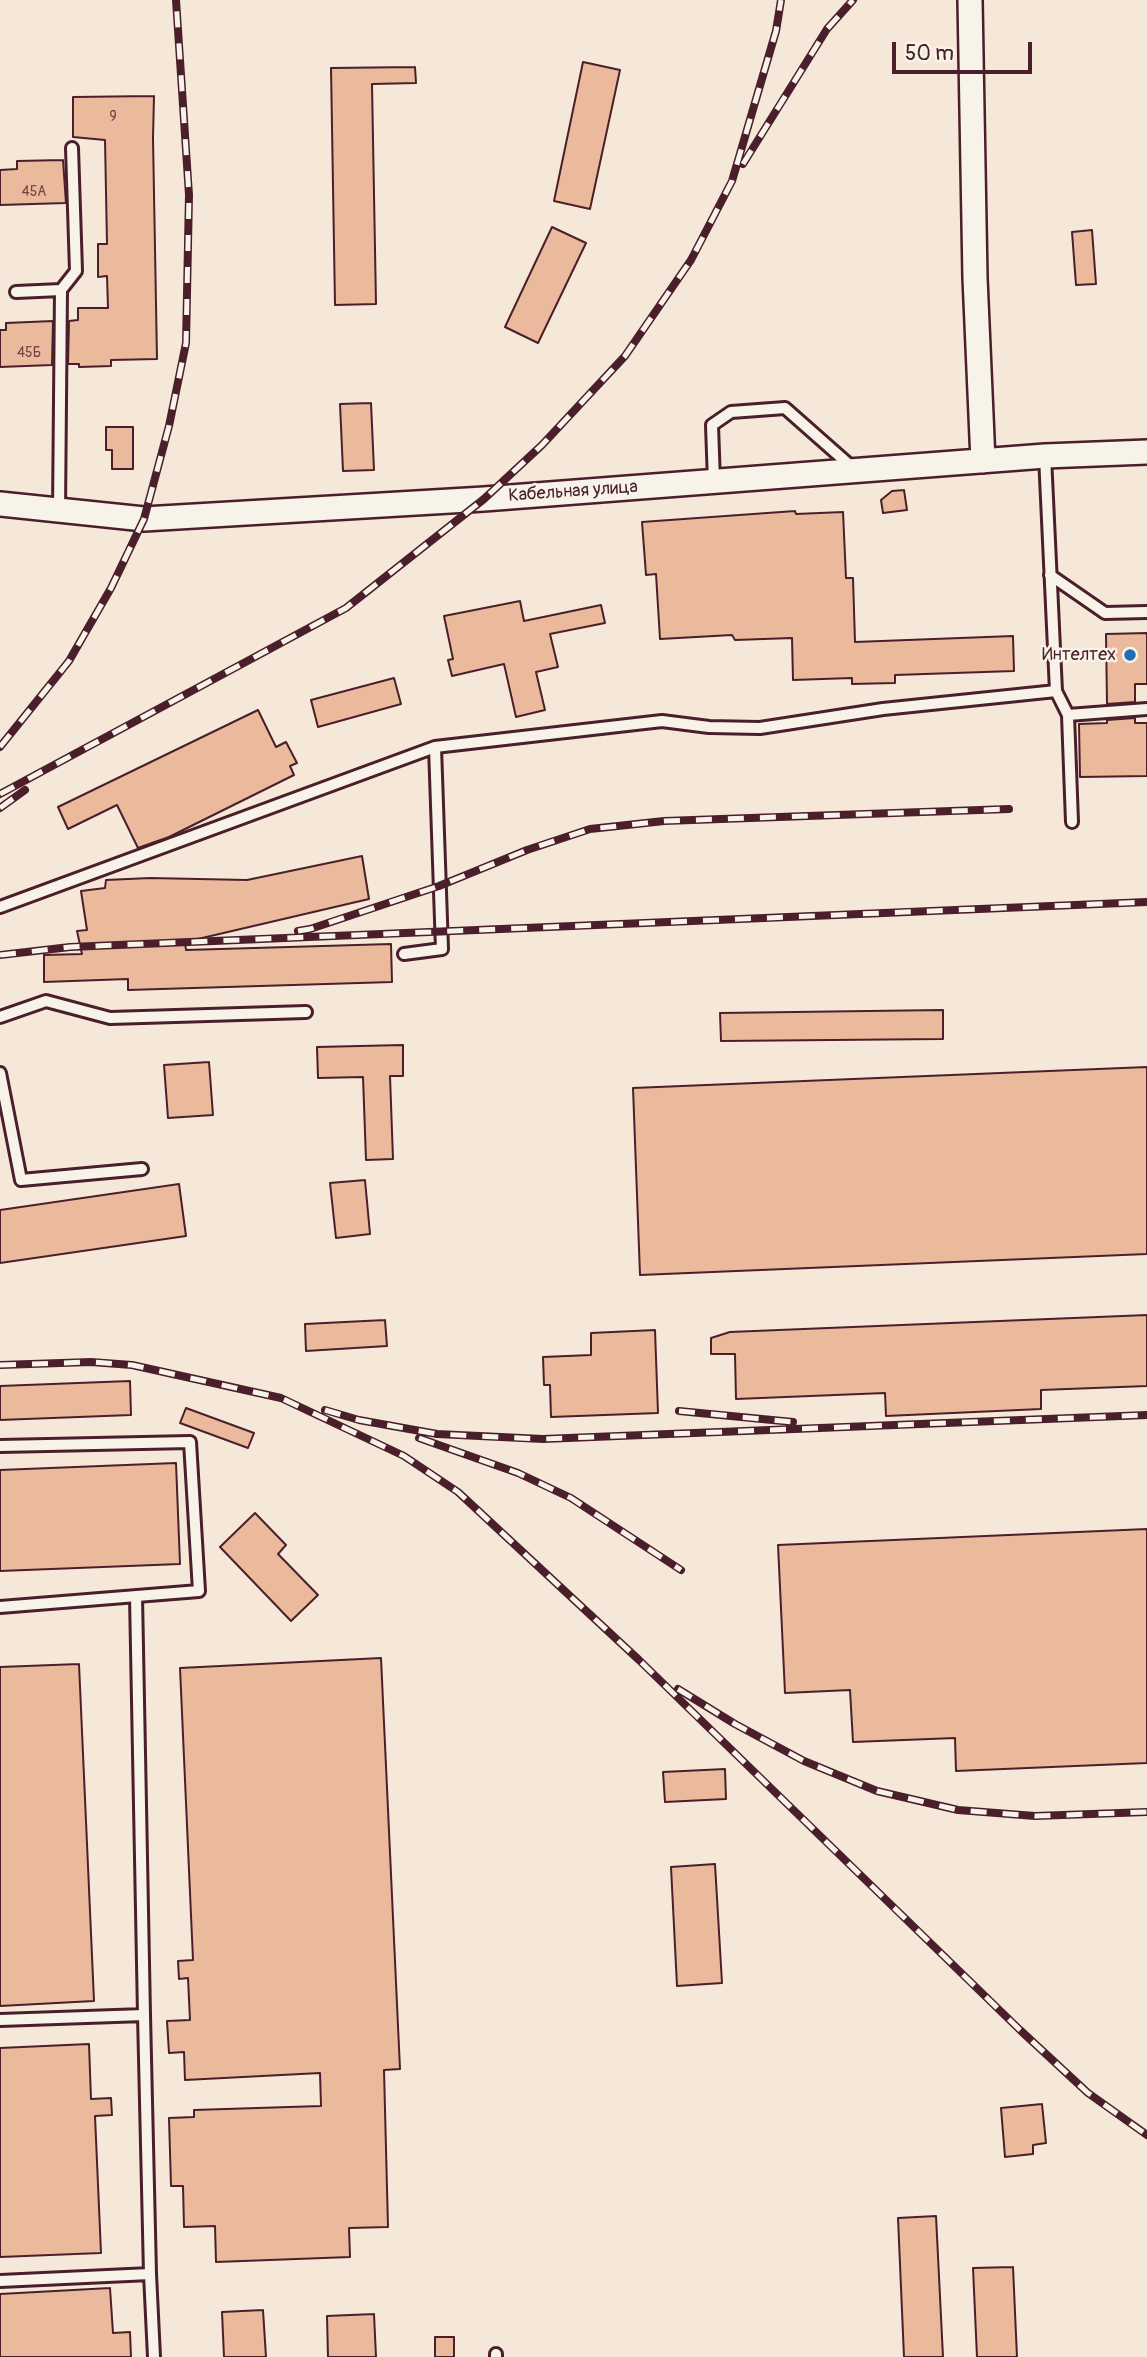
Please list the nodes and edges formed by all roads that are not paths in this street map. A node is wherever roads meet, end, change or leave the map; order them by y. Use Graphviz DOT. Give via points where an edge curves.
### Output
graph roads {
  1 [pos="970,0"];
  2 [pos="72,148"];
  3 [pos="61,290"];
  4 [pos="16,292"];
  5 [pos="1147,452"];
  6 [pos="1045,456"];
  7 [pos="983,461"];
  8 [pos="856,471"];
  9 [pos="714,482"];
  10 [pos="0,504"];
  11 [pos="59,511"];
  12 [pos="1050,575"];
  13 [pos="1147,612"];
  14 [pos="1056,691"];
  15 [pos="1147,709"];
  16 [pos="1068,715"];
  17 [pos="435,747"];
  18 [pos="1072,822"];
  19 [pos="0,906"];
  20 [pos="404,954"];
  21 [pos="306,1012"];
  22 [pos="0,1017"];
  23 [pos="0,1073"];
  24 [pos="142,1168"];
  25 [pos="0,1446"];
  26 [pos="136,1596"];
  27 [pos="0,1607"];
  28 [pos="144,2015"];
  29 [pos="0,2020"];
  30 [pos="150,2274"];
  31 [pos="0,2281"];
  32 [pos="154,2357"];
  1 -- 7 [label="street"];
  2 -- 3 [label="lane" via="75,271"];
  3 -- 4 [label="lane"];
  3 -- 11 [label="lane"];
  5 -- 6 [label="street, Кабельная улица"];
  6 -- 7 [label="street, Кабельная улица"];
  6 -- 12 [label="lane"];
  7 -- 8 [label="street, Кабельная улица"];
  8 -- 9 [label="street, Кабельная улица"];
  8 -- 9 [label="lane" via="785,408 731,412 712,425"];
  9 -- 11 [label="street, Кабельная улица" via="144,519"];
  10 -- 11 [label="street, Кабельная улица"];
  12 -- 13 [label="lane" via="1105,613"];
  12 -- 14 [label="lane"];
  14 -- 16 [label="lane"];
  14 -- 17 [label="lane" via="883,709 760,728 662,721"];
  15 -- 16 [label="lane"];
  16 -- 18 [label="lane"];
  17 -- 19 [label="lane"];
  17 -- 20 [label="lane" via="442,950"];
  21 -- 22 [label="lane" via="110,1018 46,1001"];
  23 -- 24 [label="lane" via="21,1180"];
  25 -- 26 [label="lane" via="190,1442 199,1591"];
  26 -- 27 [label="lane"];
  26 -- 28 [label="lane"];
  28 -- 29 [label="lane"];
  28 -- 30 [label="lane"];
  30 -- 31 [label="lane"];
  30 -- 32 [label="lane"];
}
